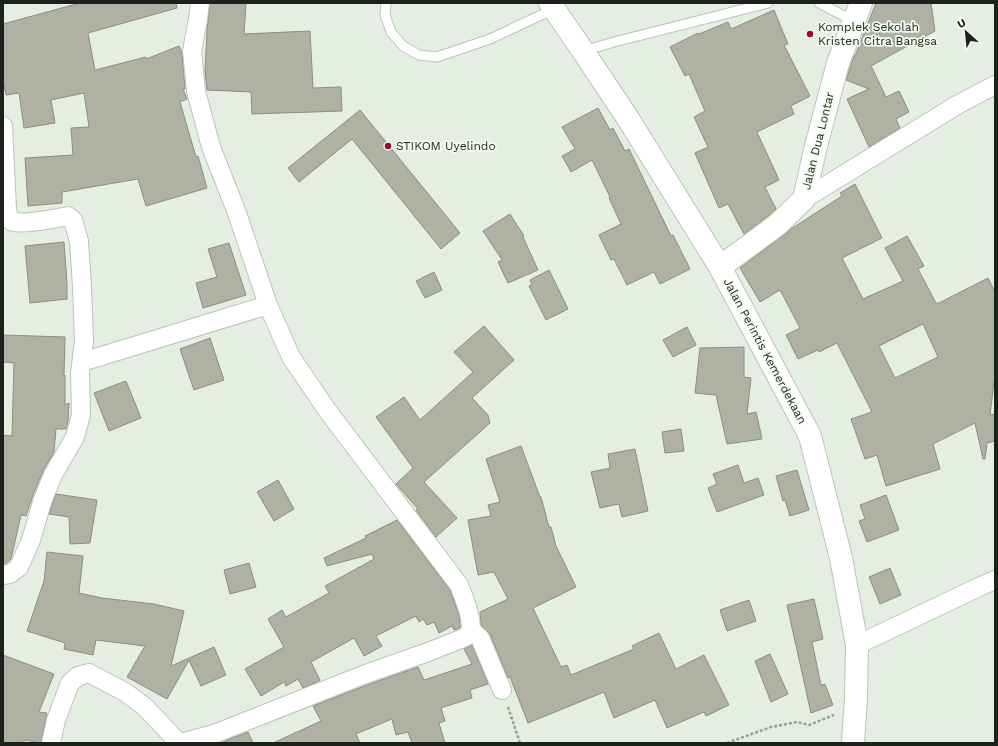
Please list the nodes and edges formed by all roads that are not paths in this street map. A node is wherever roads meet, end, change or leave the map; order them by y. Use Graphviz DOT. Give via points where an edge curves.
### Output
graph roads {
  1 [pos="200,3"];
  2 [pos="386,3"];
  3 [pos="768,3"];
  4 [pos="819,3"];
  5 [pos="552,6"];
  6 [pos="857,12"];
  7 [pos="583,51"];
  8 [pos="995,86"];
  9 [pos="3,126"];
  10 [pos="804,200"];
  11 [pos="720,267"];
  12 [pos="268,304"];
  13 [pos="82,362"];
  14 [pos="3,575"];
  15 [pos="995,580"];
  16 [pos="471,630"];
  17 [pos="858,644"];
  18 [pos="502,690"];
  19 [pos="51,743"];
  20 [pos="180,743"];
  21 [pos="853,743"];
  1 -- 12 [label="street" via="192,51 196,91 211,147"];
  2 -- 5 [label="lane" via="385,15 391,32 403,46 419,55 438,57 490,39"];
  3 -- 7 [label="lane"];
  4 -- 6 [label="lane"];
  5 -- 7 [label="street, Jalan Perintis Kemerdekaan"];
  6 -- 10 [label="street, Jalan Dua Lontar" via="838,64"];
  7 -- 11 [label="street, Jalan Perintis Kemerdekaan"];
  8 -- 10 [label="street" via="957,105"];
  9 -- 13 [label="street" via="7,209 11,221 16,223 68,216 76,228 82,287"];
  10 -- 11 [label="street, Jalan Dua Lontar" via="777,225"];
  11 -- 17 [label="street, Jalan Perintis Kemerdekaan" via="810,436 841,558"];
  12 -- 13 [label="street"];
  12 -- 16 [label="street" via="291,357 327,410 459,585 471,620"];
  13 -- 14 [label="street" via="81,415 75,437 42,499 31,540 19,567 10,574"];
  15 -- 17 [label="street"];
  16 -- 18 [label="street" via="480,638"];
  16 -- 20 [label="street" via="461,639 214,734"];
  17 -- 21 [label="street, Jalan Perintis Kemerdekaan"];
  19 -- 20 [label="street" via="56,720 70,683 78,676 89,673 145,707"];
}
